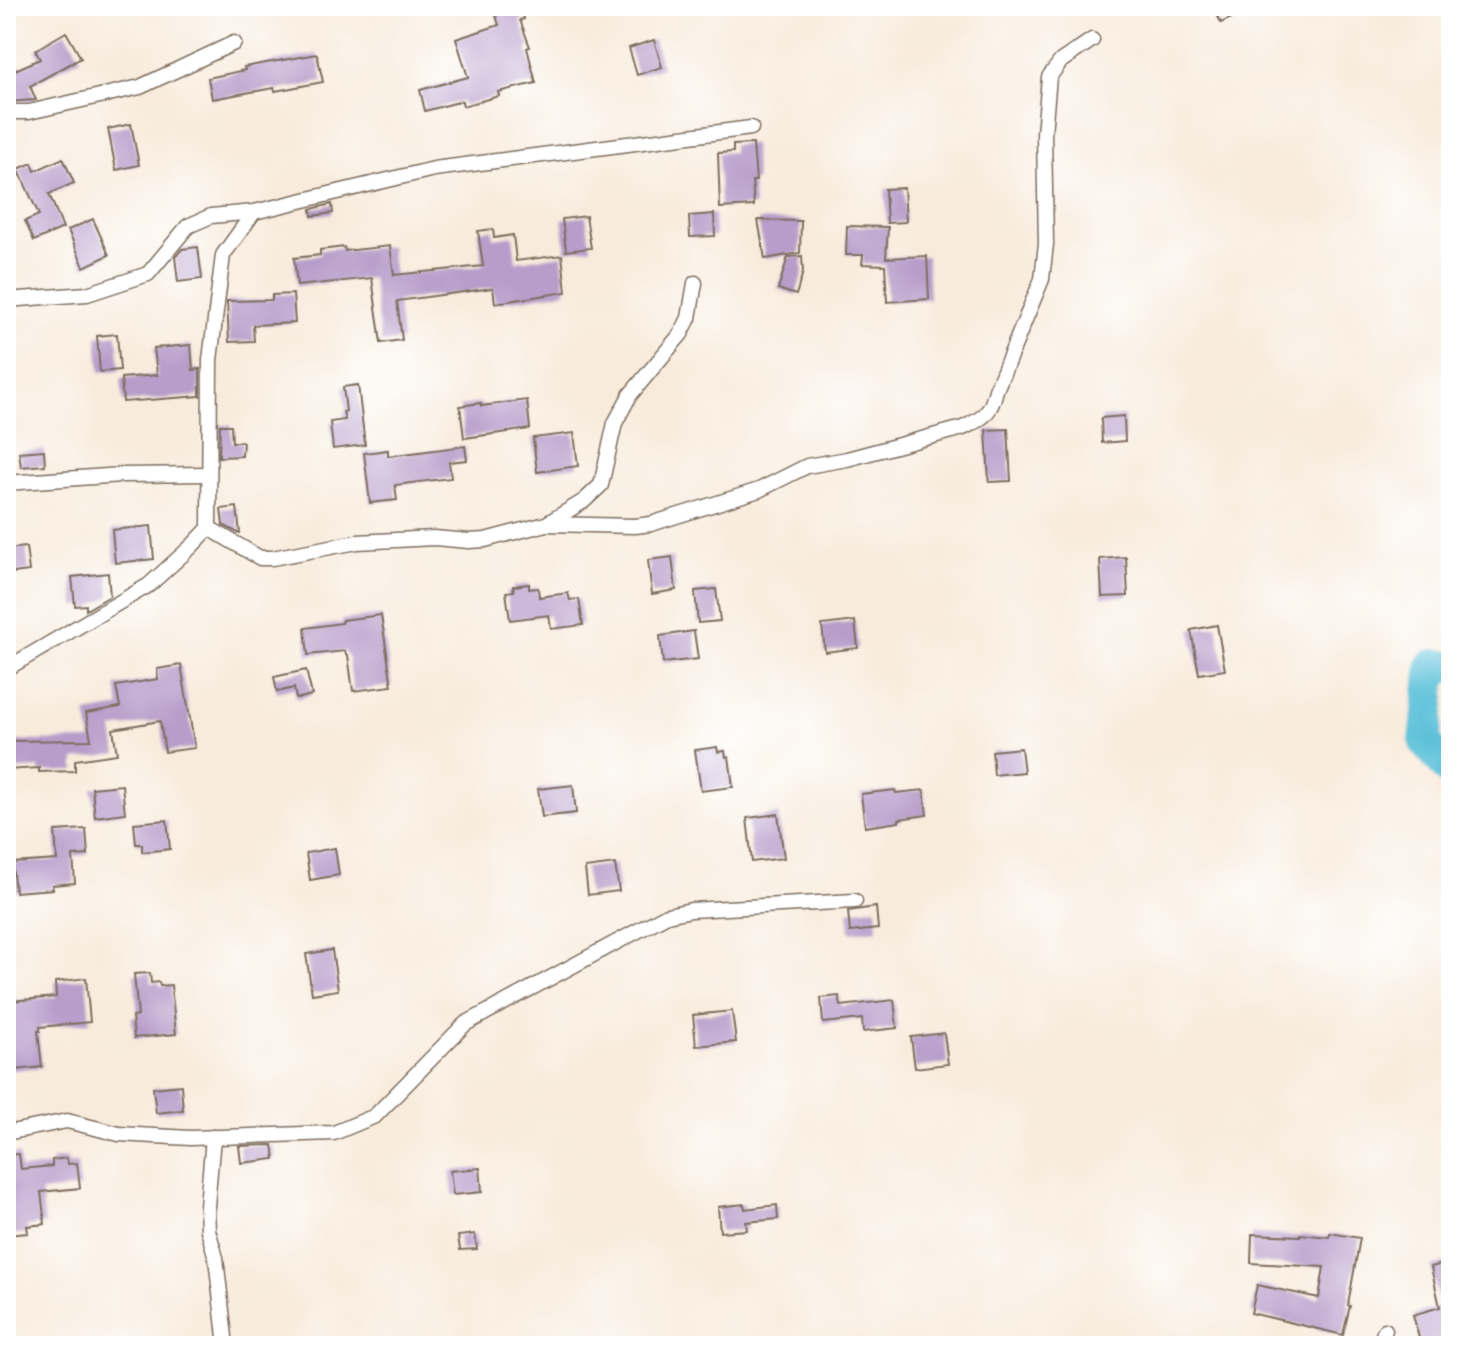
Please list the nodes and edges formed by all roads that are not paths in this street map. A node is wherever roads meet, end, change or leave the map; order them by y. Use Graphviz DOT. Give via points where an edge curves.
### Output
graph roads {
  1 [pos="1092,40"];
  2 [pos="234,43"];
  3 [pos="6,112"];
  4 [pos="751,128"];
  5 [pos="254,212"];
  6 [pos="695,283"];
  7 [pos="6,300"];
  8 [pos="209,474"];
  9 [pos="6,483"];
  10 [pos="546,524"];
  11 [pos="209,528"];
  12 [pos="6,669"];
  13 [pos="855,901"];
  14 [pos="6,1133"];
  15 [pos="213,1137"];
  16 [pos="1385,1330"];
  17 [pos="226,1346"];
  18 [pos="1379,1346"];
  1 -- 10 [label="street" via="1061,61 1049,77 1042,279 993,407 980,420 807,466 759,490 651,524"];
  2 -- 3 [label="street" via="140,87 29,112"];
  4 -- 5 [label="street" via="434,169"];
  5 -- 7 [label="street" via="211,216 188,226 148,274 87,294"];
  5 -- 8 [label="street" via="223,255 210,360"];
  6 -- 10 [label="street" via="681,334 630,395 615,423 601,485"];
  8 -- 9 [label="street"];
  8 -- 11 [label="street"];
  10 -- 11 [label="street" via="485,540 357,542 272,558 260,558"];
  11 -- 12 [label="street" via="149,585"];
  13 -- 15 [label="street" via="667,915 465,1024 375,1116 334,1133"];
  14 -- 15 [label="street" via="67,1121 119,1134"];
  15 -- 17 [label="street" via="207,1218"];
  16 -- 18 [label="street"];
}
